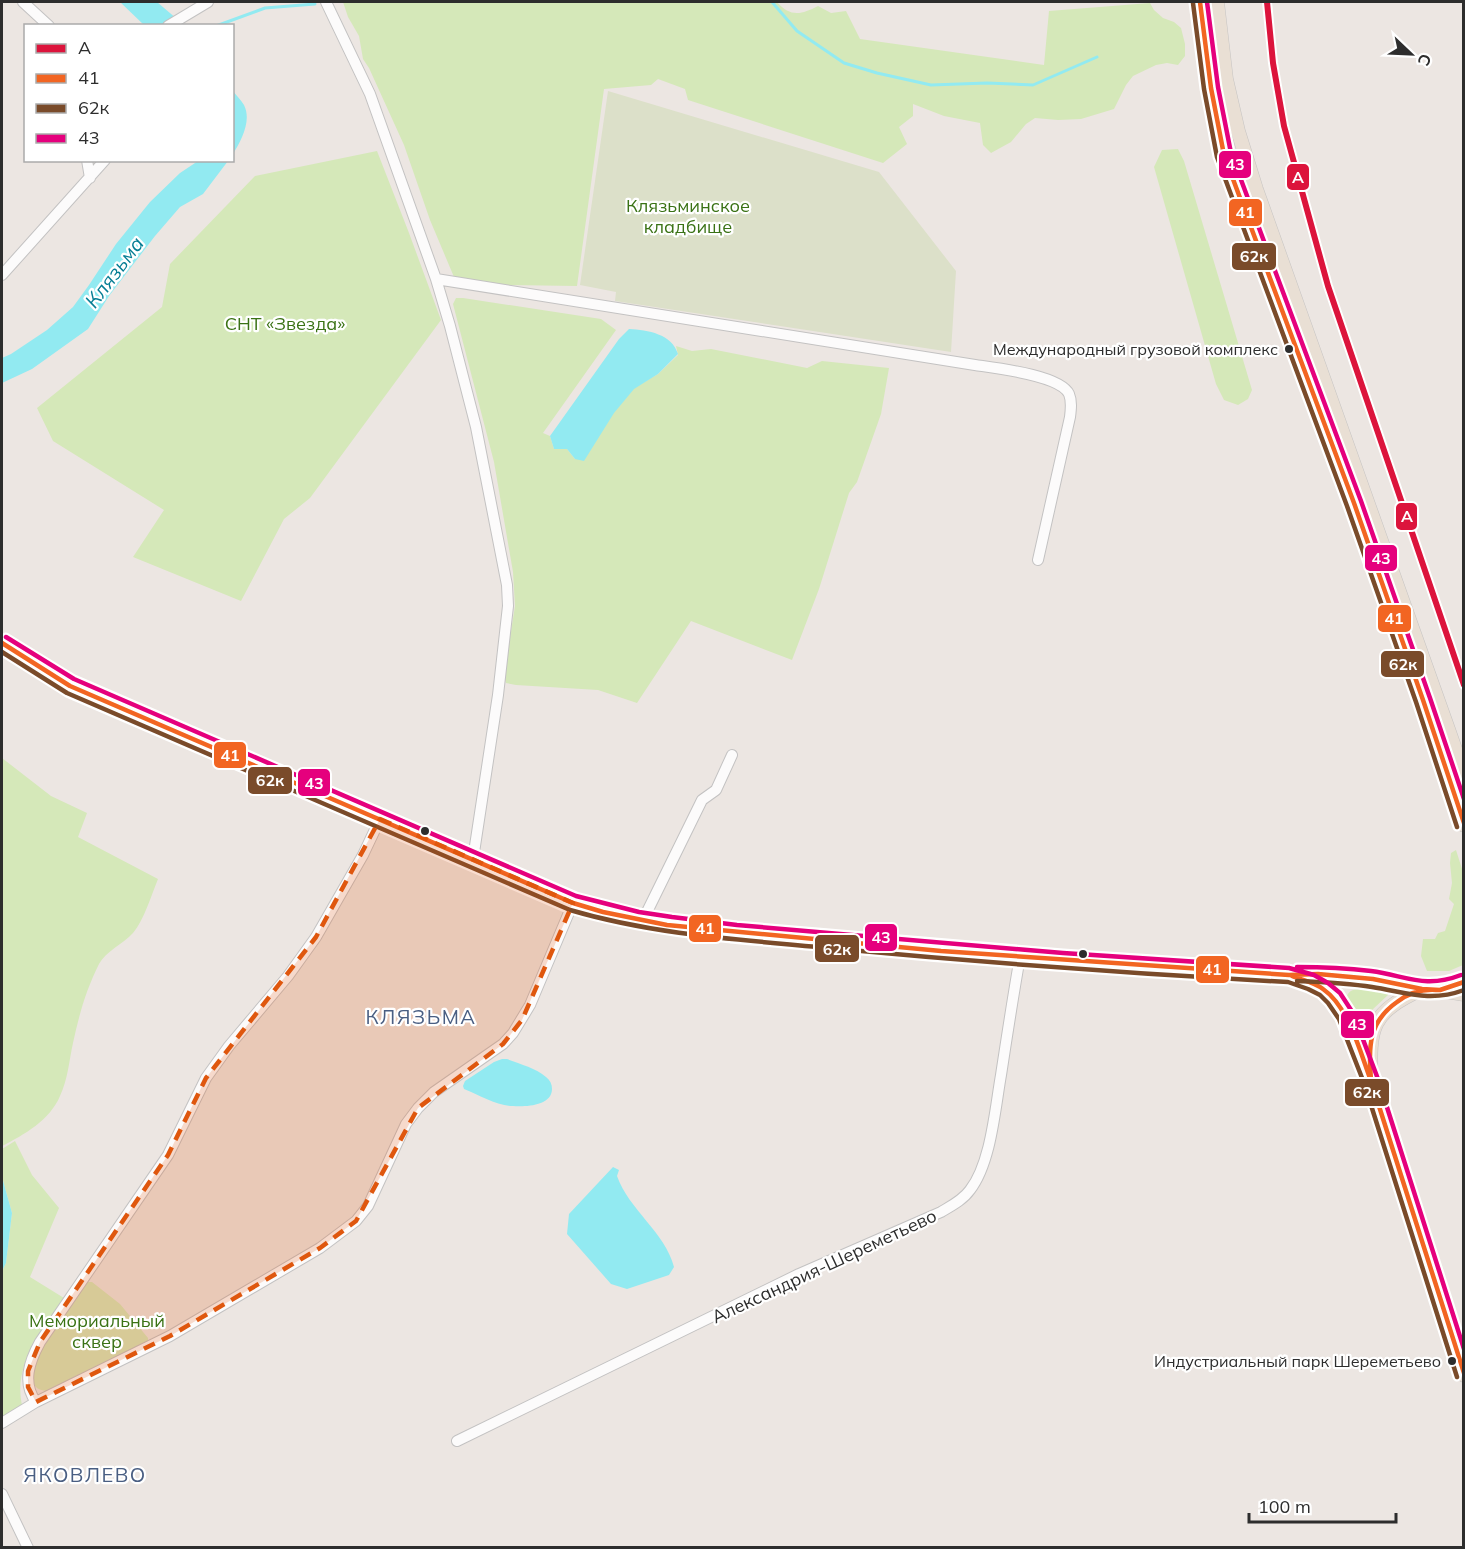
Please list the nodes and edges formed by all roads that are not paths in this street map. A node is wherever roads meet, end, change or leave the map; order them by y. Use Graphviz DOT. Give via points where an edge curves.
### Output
graph roads {
  1 [pos="23,2"];
  2 [pos="326,2"];
  3 [pos="1200,2"];
  4 [pos="1217,2"];
  5 [pos="203,4"];
  6 [pos="47,24"];
  7 [pos="171,24"];
  8 [pos="87,162"];
  9 [pos="103,162"];
  10 [pos="90,178"];
  11 [pos="2,275"];
  12 [pos="436,279"];
  13 [pos="1038,560"];
  14 [pos="2,643"];
  15 [pos="732,755"];
  16 [pos="1464,775"];
  17 [pos="380,819"];
  18 [pos="1464,825"];
  19 [pos="473,859"];
  20 [pos="573,903"];
  21 [pos="643,920"];
  22 [pos="1020,957"];
  23 [pos="1289,975"];
  24 [pos="1464,982"];
  25 [pos="1422,989"];
  26 [pos="1440,990"];
  27 [pos="1464,994"];
  28 [pos="1371,1081"];
  29 [pos="1464,1375"];
  30 [pos="36,1402"];
  31 [pos="2,1423"];
  32 [pos="457,1441"];
  33 [pos="2,1494"];
  34 [pos="28,1548"];
  1 -- 6 [label="street"];
  2 -- 12 [label="street" via="370,94"];
  3 -- 18 [label="main road" via="1224,155 1354,503"];
  4 -- 16 [label="main road" via="1226,79 1256,189"];
  5 -- 7 [label="street"];
  8 -- 10 [label="street"];
  9 -- 10 [label="street"];
  10 -- 11 [label="street"];
  12 -- 13 [label="street" via="1047,378 1062,386 1071,401"];
  12 -- 19 [label="street" via="476,427 507,585 498,695"];
  14 -- 17 [label="main road" via="70,686"];
  15 -- 21 [label="street" via="716,790 702,800"];
  17 -- 19 [label="main road"];
  17 -- 30 [label="street" via="316,937 206,1078 168,1155 40,1342 28,1371 28,1388"];
  19 -- 20 [label="main road"];
  20 -- 21 [label="main road"];
  20 -- 30 [label="street" via="530,1005 513,1033 418,1108 406,1124 368,1206 356,1221 320,1248 170,1336"];
  21 -- 22 [label="main road"];
  22 -- 23 [label="main road"];
  22 -- 32 [label="street, Александрия-Шереметьево" via="993,1125 970,1191 941,1212 799,1274"];
  23 -- 25 [label="main road" via="1362,978"];
  23 -- 28 [label="main road" via="1311,982 1334,998 1346,1016"];
  24 -- 26 [label="main road"];
  25 -- 26 [label="main road"];
  25 -- 28 [label="main road" via="1393,1004 1375,1025 1370,1052"];
  26 -- 27 [label="main road"];
  28 -- 29 [label="main road"];
  30 -- 31 [label="street"];
  33 -- 34 [label="street"];
}
